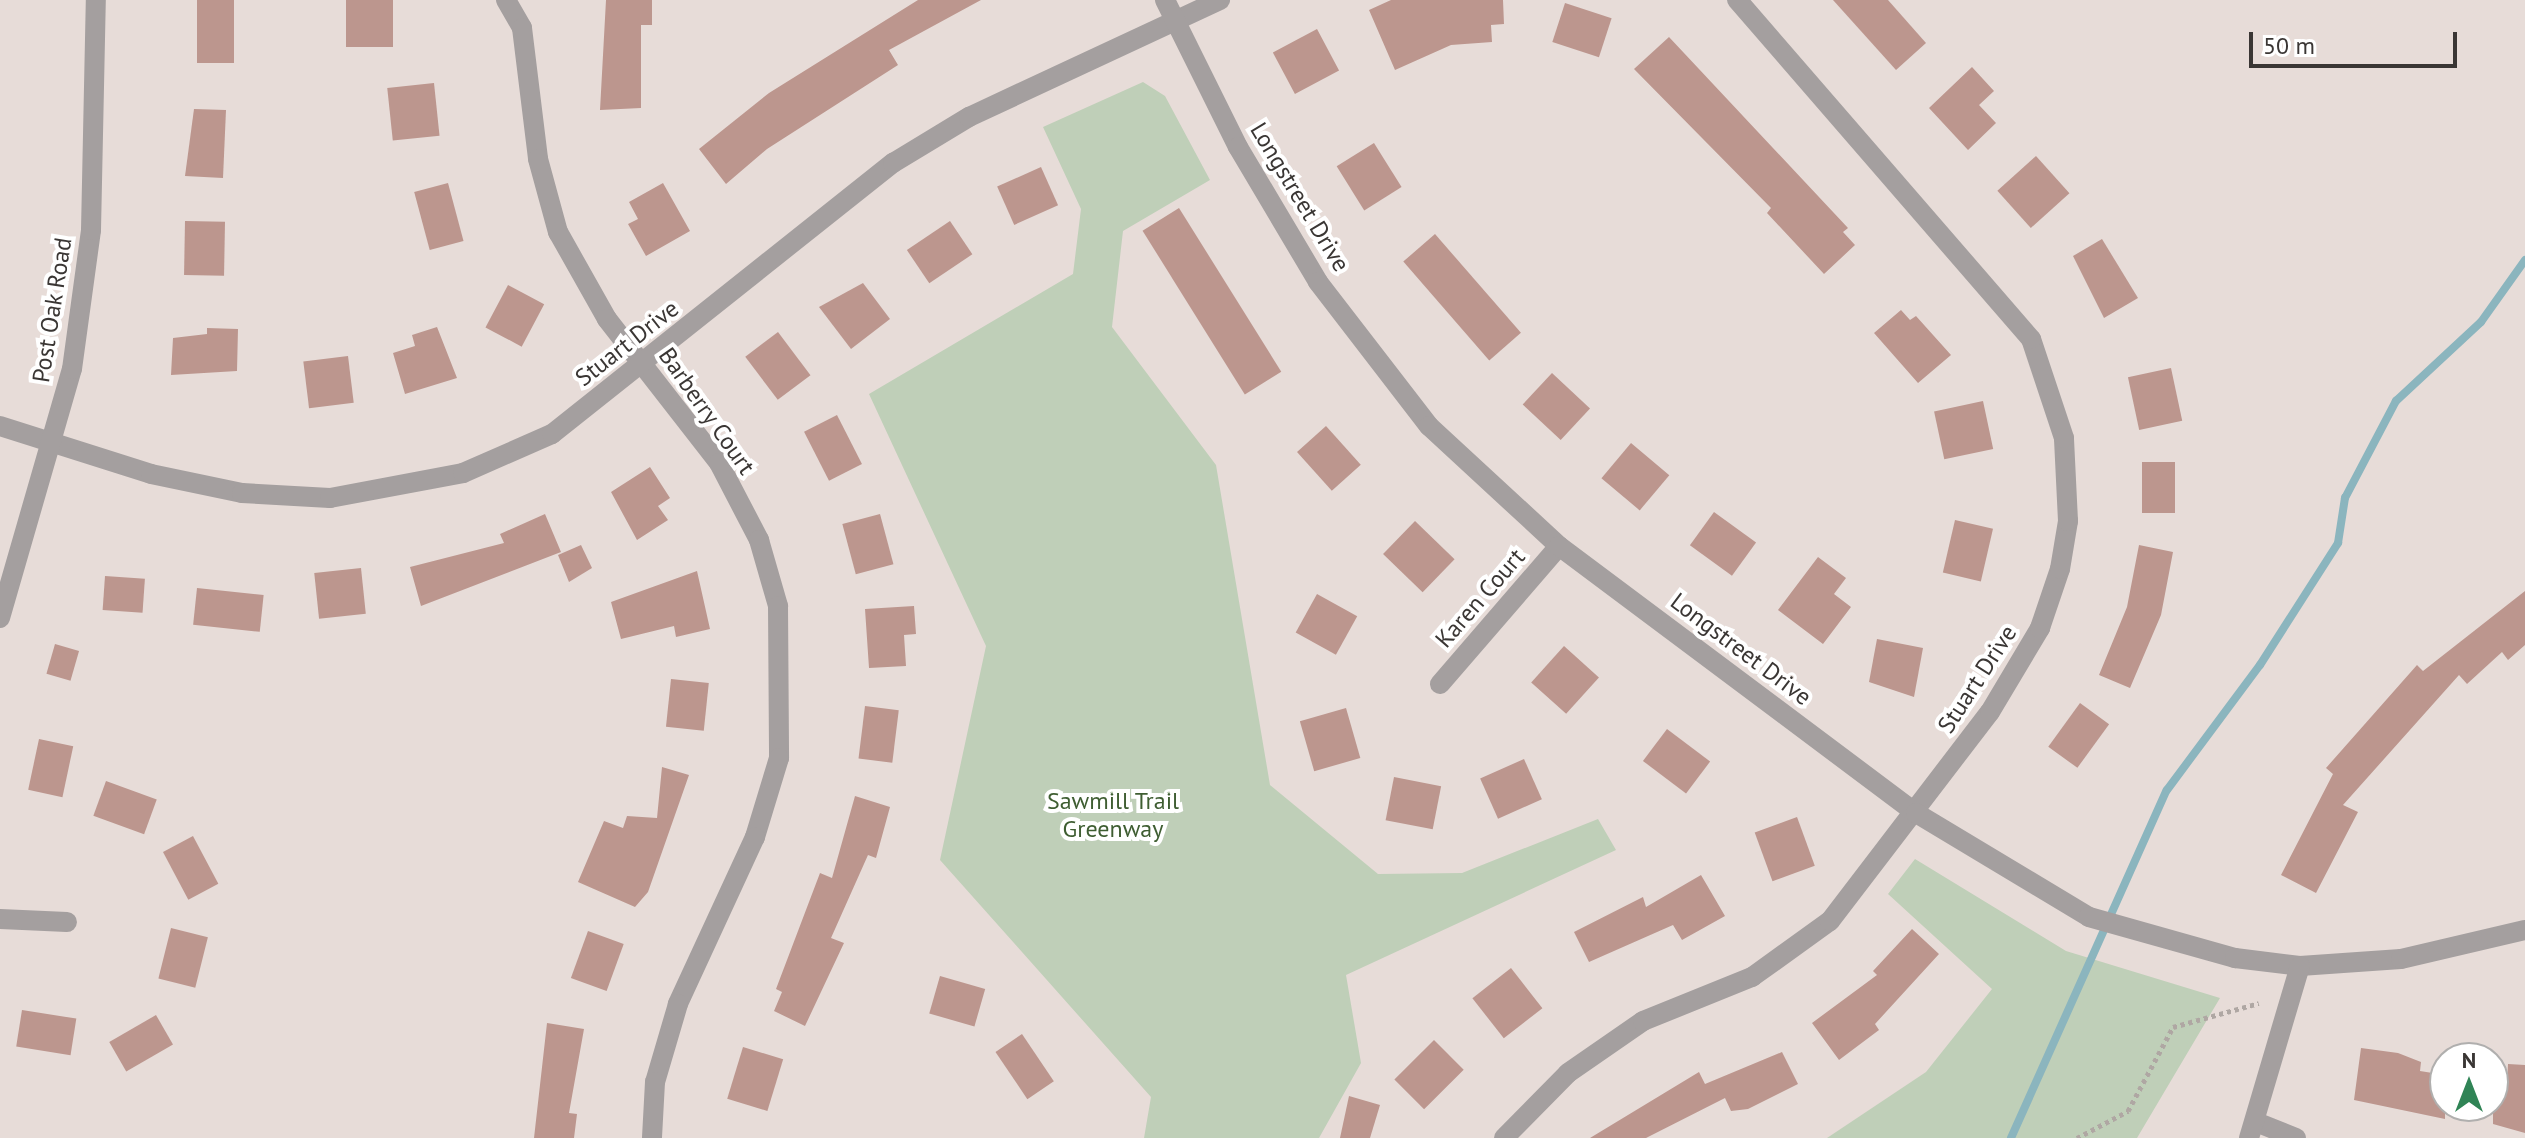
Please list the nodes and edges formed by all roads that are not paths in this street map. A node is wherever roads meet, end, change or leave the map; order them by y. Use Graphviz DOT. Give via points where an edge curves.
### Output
graph roads {
  1 [pos="96,0"];
  2 [pos="506,0"];
  3 [pos="1165,0"];
  4 [pos="1220,0"];
  5 [pos="1737,0"];
  6 [pos="1175,22"];
  7 [pos="644,366"];
  8 [pos="0,426"];
  9 [pos="54,443"];
  10 [pos="1559,546"];
  11 [pos="0,618"];
  12 [pos="1440,684"];
  13 [pos="1916,813"];
  14 [pos="0,919"];
  15 [pos="67,922"];
  16 [pos="2525,930"];
  17 [pos="2300,966"];
  18 [pos="2252,1130"];
  19 [pos="652,1138"];
  20 [pos="1504,1138"];
  21 [pos="2296,1138"];
  1 -- 9 [label="street, Post Oak Road" via="91,230"];
  2 -- 7 [label="street, Barberry Court" via="522,28 538,159 558,232 607,319"];
  3 -- 6 [label="street, Longstreet Drive"];
  4 -- 6 [label="street, Stuart Drive"];
  5 -- 13 [label="street, Stuart Drive" via="2010,308 2031,339 2060,422 2068,521 2040,628"];
  6 -- 7 [label="street, Stuart Drive" via="969,117 893,163"];
  6 -- 10 [label="street, Longstreet Drive" via="1318,282 1429,426"];
  7 -- 9 [label="street, Stuart Drive" via="552,434 463,473 330,498 227,490"];
  7 -- 19 [label="street, Barberry Court" via="719,463 759,540 778,606 783,681 779,758 755,837 678,1004 655,1082"];
  8 -- 9 [label="street, Stuart Drive"];
  9 -- 11 [label="street, Post Oak Road"];
  10 -- 12 [label="street, Karen Court"];
  10 -- 13 [label="street, Longstreet Drive"];
  13 -- 17 [label="street, Longstreet Drive" via="2089,917 2179,946"];
  13 -- 20 [label="street, Stuart Drive" via="1830,921 1752,977 1643,1021 1568,1073"];
  14 -- 15 [label="street"];
  16 -- 17 [label="street, Longstreet Drive" via="2401,959"];
  17 -- 18 [label="street"];
  18 -- 21 [label="street"];
}
